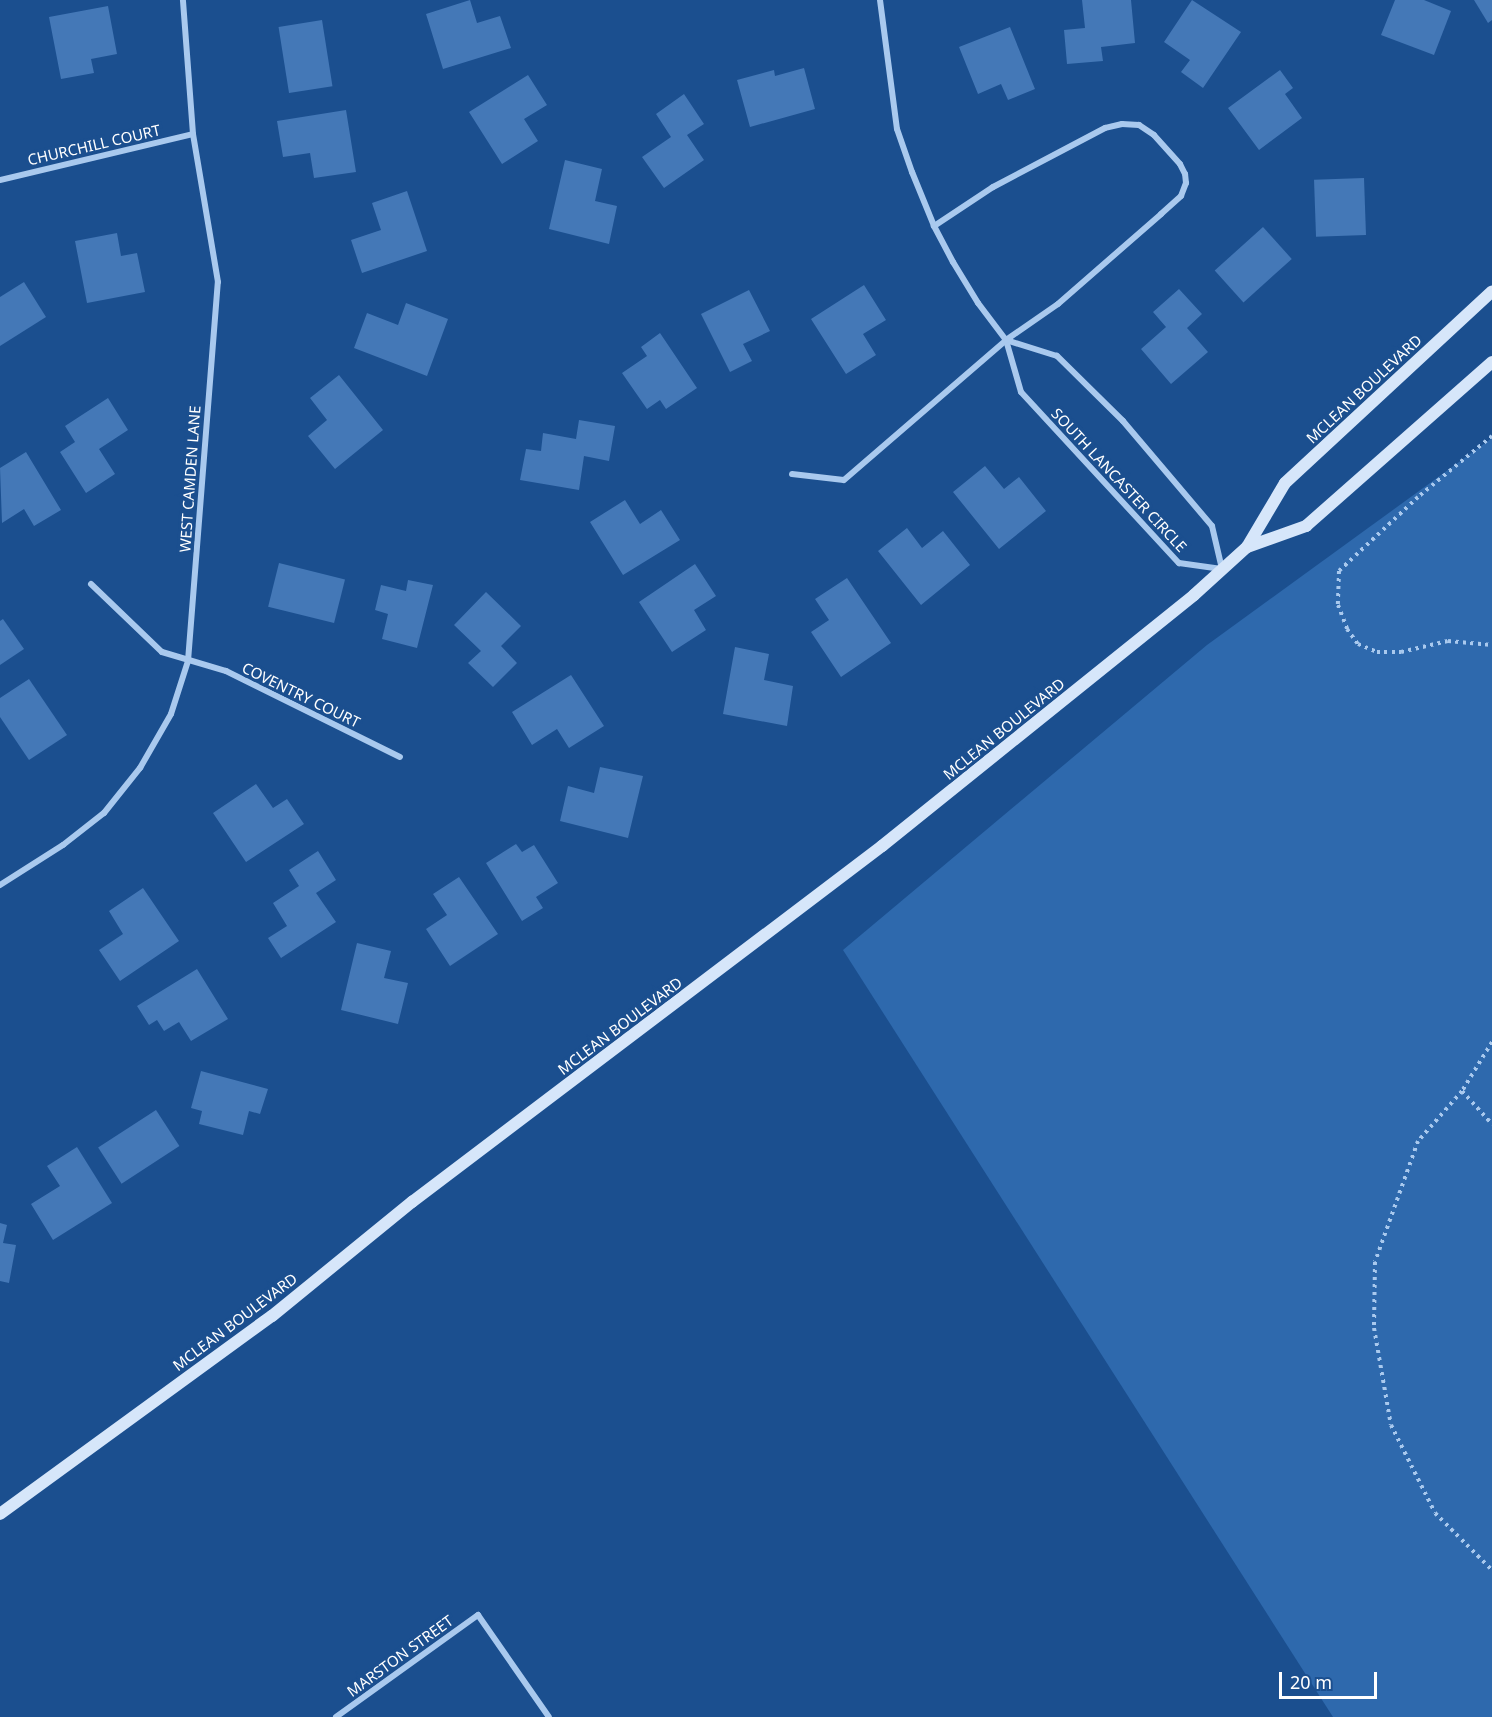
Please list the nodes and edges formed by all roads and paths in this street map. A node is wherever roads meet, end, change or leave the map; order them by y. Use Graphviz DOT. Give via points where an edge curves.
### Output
graph roads {
  1 [pos="183,0"];
  2 [pos="879,0"];
  3 [pos="193,134"];
  4 [pos="0,180"];
  5 [pos="934,226"];
  6 [pos="1492,291"];
  7 [pos="1006,340"];
  8 [pos="1492,362"];
  9 [pos="1492,436"];
  10 [pos="792,474"];
  11 [pos="1247,547"];
  12 [pos="1222,569"];
  13 [pos="91,584"];
  14 [pos="1492,645"];
  15 [pos="188,661"];
  16 [pos="400,757"];
  17 [pos="0,885"];
  18 [pos="1492,1042"];
  19 [pos="1462,1091"];
  20 [pos="1492,1124"];
  21 [pos="0,1514"];
  22 [pos="1492,1570"];
  23 [pos="336,1717"];
  24 [pos="549,1717"];
  1 -- 3 [label="street, WEST CAMDEN LANE"];
  2 -- 5 [label="street, SOUTH LANCASTER CIRCLE" via="897,129"];
  3 -- 4 [label="street, CHURCHILL COURT"];
  3 -- 15 [label="street, WEST CAMDEN LANE" via="218,282"];
  5 -- 7 [label="street, SOUTH LANCASTER CIRCLE" via="978,303"];
  5 -- 7 [label="street" via="993,187 1105,128 1139,125 1154,135 1180,164 1186,183 1181,196 1058,304"];
  6 -- 11 [label="main road, MCLEAN BOULEVARD" via="1285,483"];
  7 -- 10 [label="street" via="844,480"];
  7 -- 12 [label="street" via="1057,356 1123,421 1212,526"];
  7 -- 12 [label="street, SOUTH LANCASTER CIRCLE" via="1021,392 1179,563"];
  8 -- 11 [label="main road, MCLEAN BOULEVARD" via="1306,526"];
  9 -- 14 [label="path" via="1418,497 1339,571 1338,605 1358,644 1377,652 1401,652 1448,641"];
  11 -- 12 [label="main road, MCLEAN BOULEVARD"];
  12 -- 21 [label="main road, MCLEAN BOULEVARD" via="882,846 412,1202 272,1316"];
  13 -- 15 [label="street, COVENTRY COURT" via="162,652"];
  15 -- 16 [label="street, COVENTRY COURT" via="226,671"];
  15 -- 17 [label="street, WEST CAMDEN LANE" via="171,714 140,768 104,813"];
  18 -- 19 [label="path"];
  19 -- 20 [label="path"];
  19 -- 22 [label="path" via="1418,1141 1396,1196 1375,1262 1374,1329 1391,1425 1435,1513"];
  23 -- 24 [label="street, MARSTON STREET" via="478,1615"];
}
